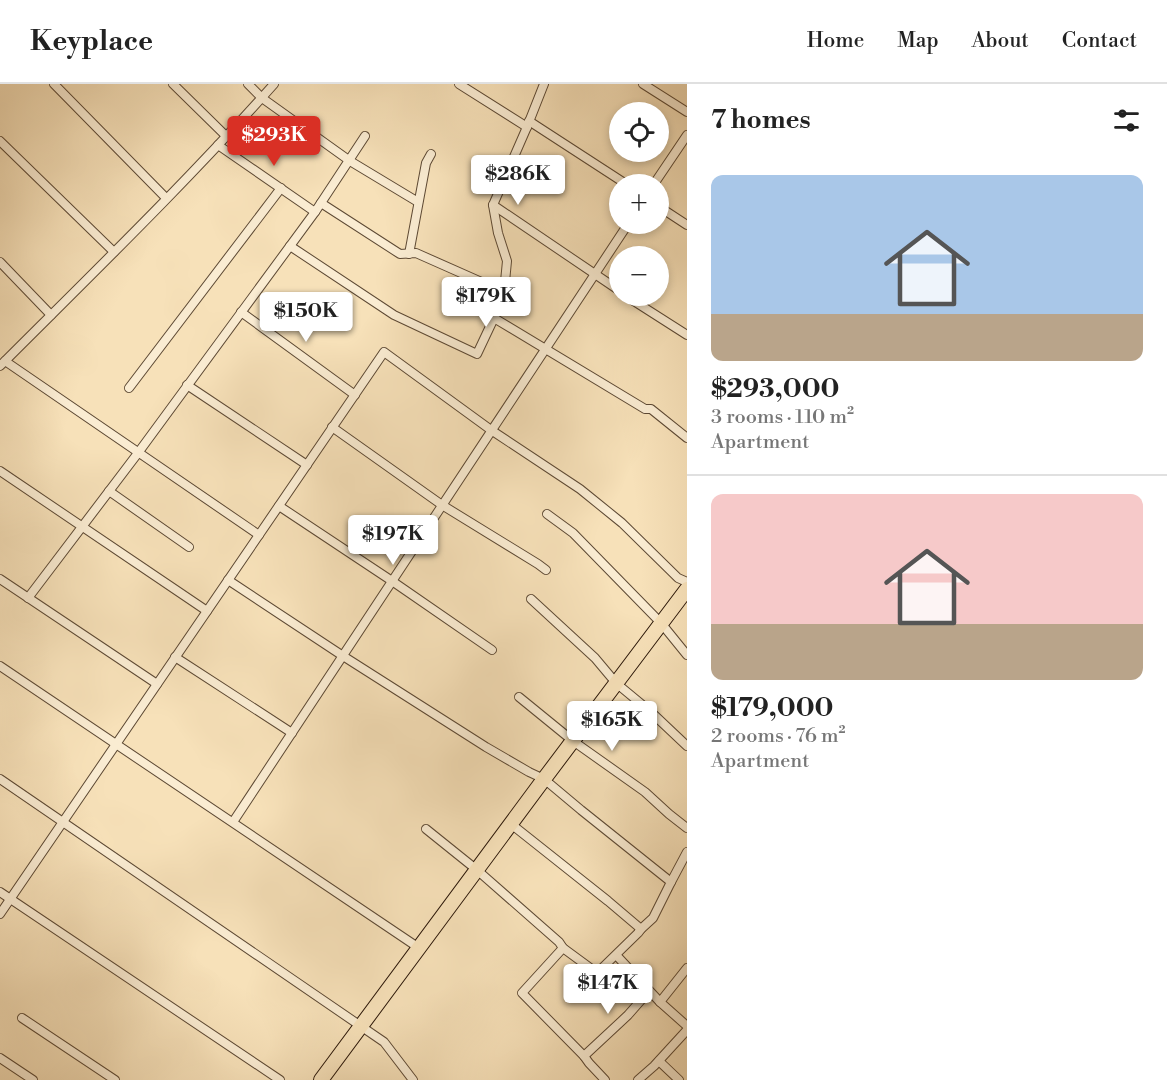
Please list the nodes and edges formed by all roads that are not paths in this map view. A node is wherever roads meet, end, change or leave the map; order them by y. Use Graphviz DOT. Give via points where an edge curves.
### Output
graph roads {
  1 [pos="54,84"];
  2 [pos="173,84"];
  3 [pos="248,84"];
  4 [pos="274,84"];
  5 [pos="459,84"];
  6 [pos="544,84"];
  7 [pos="643,84"];
  8 [pos="262,98"];
  9 [pos="687,112"];
  10 [pos="528,124"];
  11 [pos="687,135"];
  12 [pos="226,136"];
  13 [pos="365,136"];
  14 [pos="0,141"];
  15 [pos="218,145"];
  16 [pos="431,154"];
  17 [pos="350,161"];
  18 [pos="610,174"];
  19 [pos="661,174"];
  20 [pos="281,188"];
  21 [pos="166,198"];
  22 [pos="418,202"];
  23 [pos="321,203"];
  24 [pos="493,204"];
  25 [pos="315,212"];
  26 [pos="669,213"];
  27 [pos="687,225"];
  28 [pos="621,234"];
  29 [pos="290,246"];
  30 [pos="114,252"];
  31 [pos="409,254"];
  32 [pos="0,262"];
  33 [pos="594,274"];
  34 [pos="609,284"];
  35 [pos="504,292"];
  36 [pos="642,306"];
  37 [pos="242,312"];
  38 [pos="51,315"];
  39 [pos="494,318"];
  40 [pos="687,335"];
  41 [pos="545,348"];
  42 [pos="2,364"];
  43 [pos="188,385"];
  44 [pos="129,387"];
  45 [pos="355,395"];
  46 [pos="333,427"];
  47 [pos="491,430"];
  48 [pos="687,438"];
  49 [pos="138,453"];
  50 [pos="307,465"];
  51 [pos="0,471"];
  52 [pos="109,491"];
  53 [pos="442,505"];
  54 [pos="279,506"];
  55 [pos="548,514"];
  56 [pos="82,526"];
  57 [pos="259,535"];
  58 [pos="189,547"];
  59 [pos="546,570"];
  60 [pos="228,580"];
  61 [pos="392,581"];
  62 [pos="687,582"];
  63 [pos="1,583"];
  64 [pos="687,590"];
  65 [pos="28,598"];
  66 [pos="531,599"];
  67 [pos="207,611"];
  68 [pos="661,623"];
  69 [pos="492,650"];
  70 [pos="687,655"];
  71 [pos="343,656"];
  72 [pos="176,657"];
  73 [pos="0,666"];
  74 [pos="616,683"];
  75 [pos="157,684"];
  76 [pos="519,697"];
  77 [pos="292,733"];
  78 [pos="573,741"];
  79 [pos="117,744"];
  80 [pos="687,746"];
  81 [pos="544,778"];
  82 [pos="0,779"];
  83 [pos="63,822"];
  84 [pos="233,822"];
  85 [pos="511,824"];
  86 [pos="687,828"];
  87 [pos="426,829"];
  88 [pos="687,852"];
  89 [pos="477,870"];
  90 [pos="671,882"];
  91 [pos="0,892"];
  92 [pos="11,899"];
  93 [pos="0,914"];
  94 [pos="641,929"];
  95 [pos="419,948"];
  96 [pos="563,948"];
  97 [pos="616,956"];
  98 [pos="687,968"];
  99 [pos="649,991"];
  100 [pos="660,1002"];
  101 [pos="22,1018"];
  102 [pos="360,1027"];
  103 [pos="687,1028"];
  104 [pos="584,1056"];
  105 [pos="0,1058"];
  106 [pos="659,1061"];
  107 [pos="33,1080"];
  108 [pos="115,1080"];
  109 [pos="280,1080"];
  110 [pos="321,1080"];
  111 [pos="413,1080"];
  112 [pos="605,1080"];
  113 [pos="638,1080"];
  114 [pos="679,1080"];
  1 -- 21 [label="street"];
  2 -- 12 [label="street"];
  3 -- 8 [label="street"];
  4 -- 8 [label="street"];
  5 -- 10 [label="street"];
  6 -- 10 [label="street"];
  7 -- 9 [label="street"];
  8 -- 12 [label="street"];
  8 -- 17 [label="street"];
  10 -- 18 [label="street"];
  10 -- 24 [label="street"];
  11 -- 19 [label="street"];
  12 -- 15 [label="street"];
  13 -- 17 [label="street"];
  14 -- 30 [label="street"];
  15 -- 20 [label="street"];
  15 -- 21 [label="street"];
  16 -- 22 [label="street"];
  17 -- 22 [label="street"];
  17 -- 23 [label="street"];
  20 -- 25 [label="street"];
  20 -- 44 [label="street"];
  21 -- 30 [label="street"];
  22 -- 31 [label="street"];
  23 -- 25 [label="street"];
  23 -- 31 [label="street" via="400,254"];
  24 -- 33 [label="street"];
  24 -- 35 [label="street" via="507,261"];
  25 -- 29 [label="street"];
  26 -- 27 [label="street"];
  28 -- 33 [label="street"];
  29 -- 37 [label="street"];
  29 -- 39 [label="street" via="394,315 477,354"];
  30 -- 38 [label="street"];
  31 -- 35 [label="street" via="416,253"];
  32 -- 38 [label="street"];
  33 -- 34 [label="street"];
  33 -- 41 [label="street"];
  35 -- 39 [label="street"];
  36 -- 40 [label="street"];
  37 -- 43 [label="street"];
  37 -- 45 [label="street"];
  38 -- 42 [label="street"];
  39 -- 41 [label="street"];
  41 -- 47 [label="street"];
  41 -- 48 [label="street" via="645,410 651,409"];
  42 -- 49 [label="street"];
  43 -- 49 [label="street"];
  43 -- 50 [label="street"];
  45 -- 46 [label="street"];
  45 -- 47 [label="street" via="384,352"];
  46 -- 50 [label="street"];
  46 -- 53 [label="street"];
  47 -- 53 [label="street"];
  47 -- 62 [label="street" via="580,489"];
  49 -- 52 [label="street"];
  49 -- 57 [label="street"];
  50 -- 54 [label="street"];
  51 -- 56 [label="street"];
  52 -- 56 [label="street"];
  52 -- 58 [label="street"];
  53 -- 59 [label="street"];
  53 -- 61 [label="street"];
  54 -- 57 [label="street"];
  54 -- 61 [label="street"];
  55 -- 68 [label="street" via="573,533"];
  56 -- 65 [label="street"];
  56 -- 67 [label="street"];
  57 -- 60 [label="street"];
  60 -- 67 [label="street"];
  60 -- 71 [label="street"];
  61 -- 69 [label="street"];
  61 -- 71 [label="street"];
  63 -- 65 [label="street"];
  64 -- 68 [label="main road"];
  65 -- 75 [label="street"];
  66 -- 74 [label="street" via="595,658"];
  67 -- 72 [label="street"];
  68 -- 70 [label="street"];
  68 -- 74 [label="main road"];
  71 -- 77 [label="street"];
  71 -- 81 [label="street" via="486,747"];
  72 -- 75 [label="street"];
  72 -- 77 [label="street"];
  73 -- 79 [label="street"];
  74 -- 78 [label="main road"];
  74 -- 80 [label="street"];
  75 -- 79 [label="street"];
  76 -- 78 [label="street"];
  77 -- 84 [label="street"];
  78 -- 81 [label="main road"];
  78 -- 86 [label="street" via="645,792"];
  79 -- 83 [label="street"];
  79 -- 84 [label="street"];
  81 -- 85 [label="main road"];
  81 -- 90 [label="street"];
  82 -- 83 [label="street"];
  83 -- 92 [label="street"];
  83 -- 102 [label="street"];
  84 -- 95 [label="street"];
  85 -- 89 [label="main road"];
  85 -- 94 [label="street"];
  87 -- 89 [label="street"];
  88 -- 90 [label="street"];
  89 -- 95 [label="main road"];
  89 -- 96 [label="street"];
  90 -- 94 [label="street" via="653,918"];
  91 -- 92 [label="street"];
  92 -- 93 [label="street"];
  92 -- 109 [label="street"];
  94 -- 97 [label="street"];
  95 -- 102 [label="main road"];
  96 -- 97 [label="street" via="597,973"];
  96 -- 104 [label="street" via="522,993"];
  97 -- 99 [label="street"];
  98 -- 100 [label="street"];
  99 -- 100 [label="street"];
  99 -- 104 [label="street"];
  100 -- 103 [label="street"];
  101 -- 108 [label="street"];
  102 -- 110 [label="main road"];
  102 -- 111 [label="street" via="384,1042"];
  103 -- 106 [label="street"];
  104 -- 112 [label="street"];
  105 -- 107 [label="street"];
  106 -- 113 [label="street"];
  106 -- 114 [label="street"];
}
